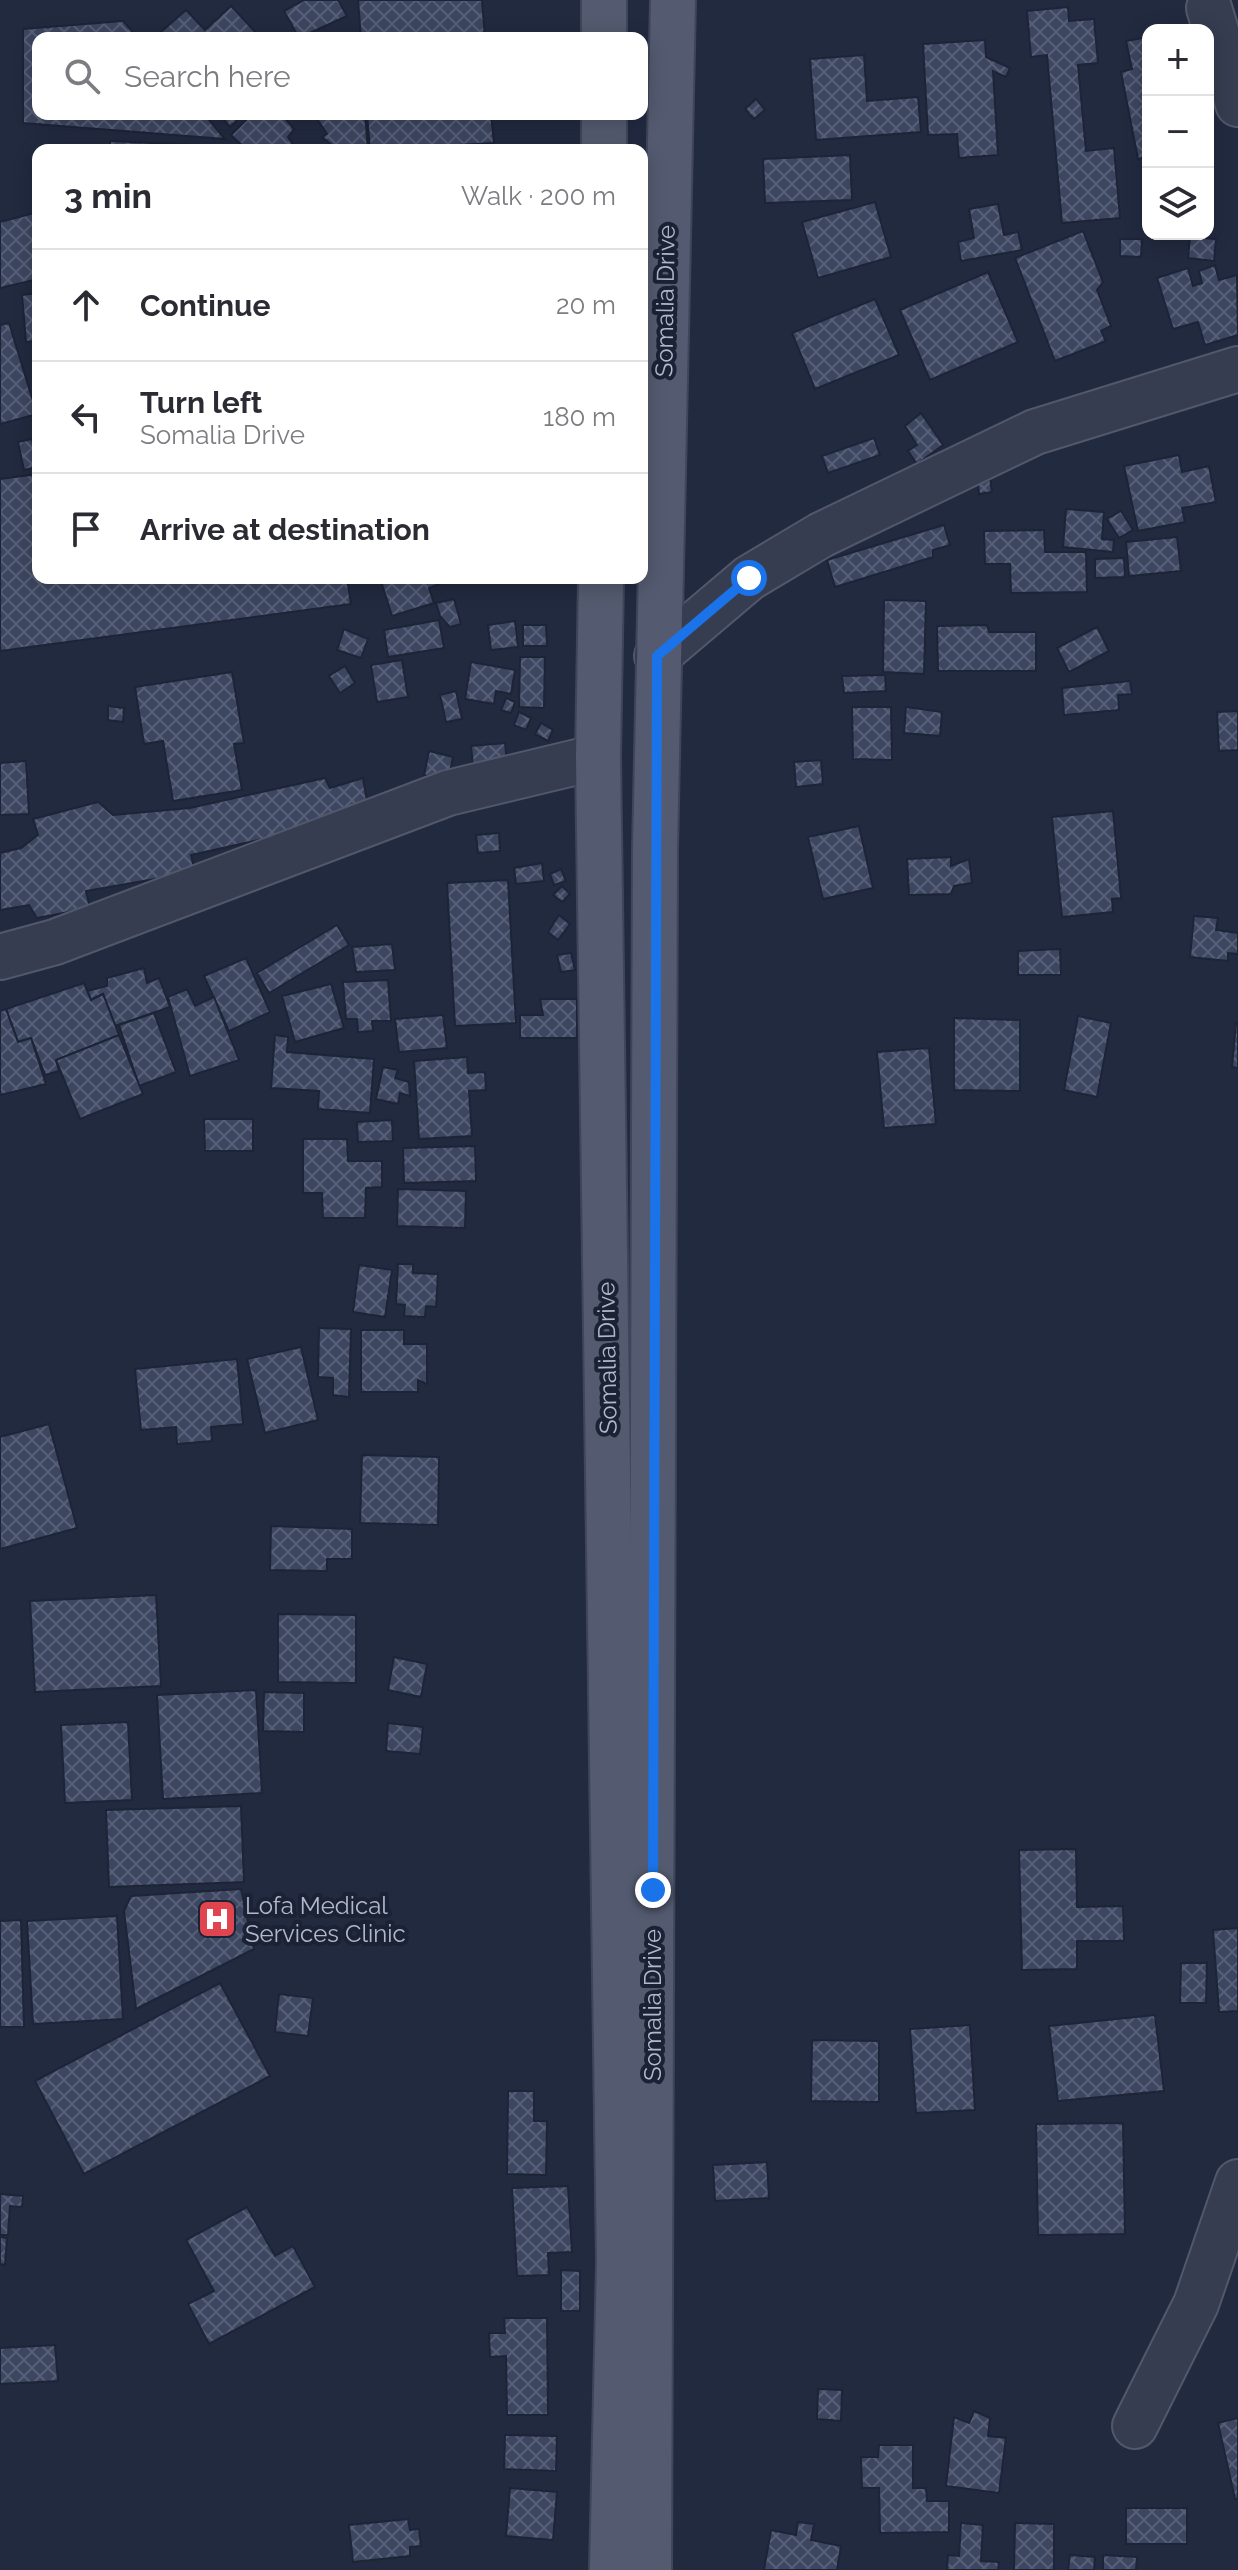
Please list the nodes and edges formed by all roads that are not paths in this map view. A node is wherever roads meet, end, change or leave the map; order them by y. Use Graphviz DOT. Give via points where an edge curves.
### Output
graph roads {
  1 [pos="604,0"];
  2 [pos="673,0"];
  3 [pos="1209,8"];
  4 [pos="604,32"];
  5 [pos="1238,104"];
  6 [pos="604,120"];
  7 [pos="604,144"];
  8 [pos="1238,369"];
  9 [pos="601,584"];
  10 [pos="657,656"];
  11 [pos="598,757"];
  12 [pos="0,957"];
  13 [pos="1238,2182"];
  14 [pos="1135,2426"];
  15 [pos="612,2570"];
  16 [pos="649,2570"];
  1 -- 4 [label="main road"];
  2 -- 10 [label="main road, Somalia Drive"];
  3 -- 5 [label="street"];
  6 -- 7 [label="main road"];
  8 -- 10 [label="street" via="1035,432 821,535 749,578"];
  9 -- 11 [label="main road, Somalia Drive"];
  10 -- 16 [label="main road, Somalia Drive"];
  11 -- 12 [label="street" via="448,793 55,942"];
  11 -- 15 [label="main road, Somalia Drive" via="619,2262"];
  13 -- 14 [label="street" via="1196,2304"];
}
